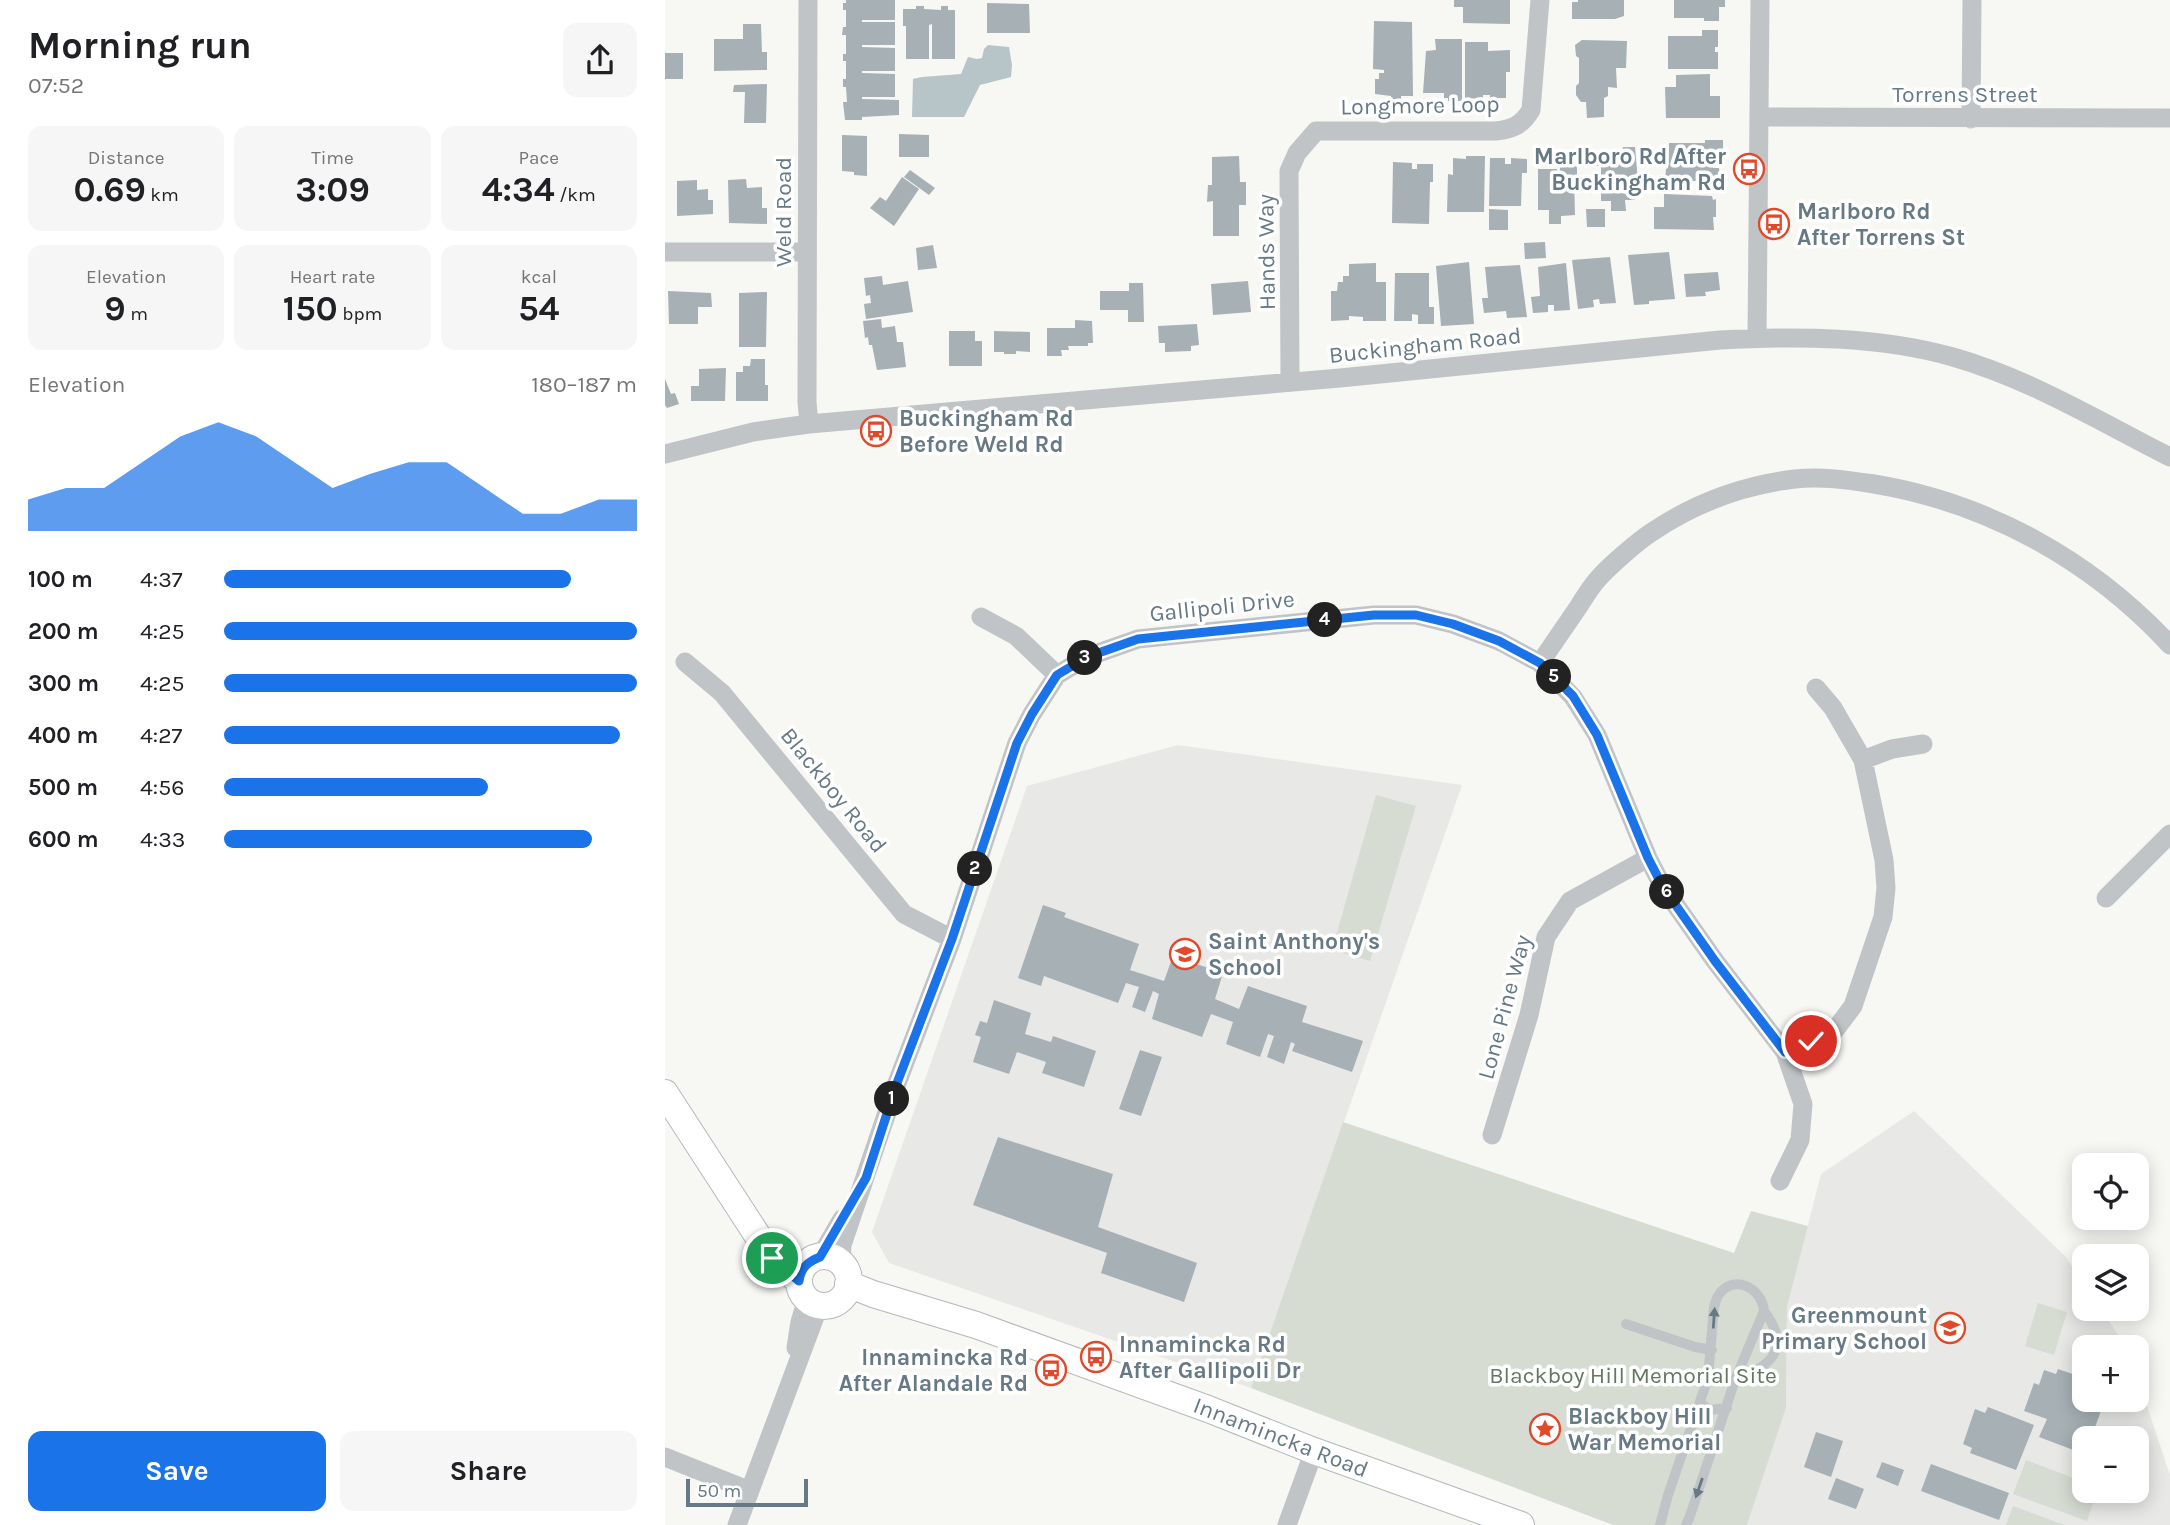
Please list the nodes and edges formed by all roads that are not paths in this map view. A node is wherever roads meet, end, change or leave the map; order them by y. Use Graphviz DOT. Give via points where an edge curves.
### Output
graph roads {
  1 [pos="808,0"];
  2 [pos="1540,0"];
  3 [pos="1760,0"];
  4 [pos="1972,0"];
  5 [pos="1760,117"];
  6 [pos="2170,118"];
  7 [pos="1971,119"];
  8 [pos="1316,131"];
  9 [pos="665,252"];
  10 [pos="807,252"];
  11 [pos="1757,338"];
  12 [pos="1290,382"];
  13 [pos="809,424"];
  14 [pos="665,454"];
  15 [pos="2170,457"];
  16 [pos="981,617"];
  17 [pos="2170,645"];
  18 [pos="685,662"];
  19 [pos="1540,663"];
  20 [pos="1057,675"];
  21 [pos="1816,688"];
  22 [pos="1923,744"];
  23 [pos="1863,760"];
  24 [pos="2170,834"];
  25 [pos="1648,858"];
  26 [pos="2106,898"];
  27 [pos="952,939"];
  28 [pos="1785,1052"];
  29 [pos="665,1093"];
  30 [pos="1492,1135"];
  31 [pos="1780,1181"];
  32 [pos="823,1281"];
  33 [pos="1764,1311"];
  34 [pos="1626,1324"];
  35 [pos="1711,1350"];
  36 [pos="1735,1380"];
  37 [pos="1700,1403"];
  38 [pos="1727,1408"];
  39 [pos="1314,1451"];
  40 [pos="665,1457"];
  41 [pos="748,1490"];
  42 [pos="737,1525"];
  43 [pos="1287,1525"];
  44 [pos="1521,1525"];
  45 [pos="1660,1525"];
  46 [pos="1686,1525"];
  1 -- 10 [label="street, Weld Road"];
  2 -- 8 [label="street, Longmore Loop" via="1531,110 1513,129"];
  3 -- 5 [label="street"];
  4 -- 7 [label="street"];
  5 -- 7 [label="street, Torrens Street"];
  5 -- 11 [label="street"];
  6 -- 7 [label="street, Torrens Street"];
  8 -- 12 [label="street, Hands Way" via="1289,171"];
  9 -- 10 [label="street"];
  10 -- 13 [label="street, Weld Road"];
  11 -- 12 [label="street, Buckingham Road"];
  11 -- 15 [label="street, Buckingham Road" via="1890,343 1953,357 2018,380"];
  12 -- 13 [label="street, Buckingham Road"];
  13 -- 14 [label="street, Buckingham Road" via="753,432"];
  16 -- 20 [label="street" via="1016,636"];
  17 -- 19 [label="street" via="2113,591 2074,562 1971,509 1908,489 1796,479 1742,489 1694,507 1651,533 1596,580"];
  18 -- 27 [label="street, Blackboy Road" via="722,693 904,914"];
  19 -- 20 [label="street, Gallipoli Drive" via="1453,624 1416,615 1374,615 1138,639 1087,657"];
  19 -- 25 [label="street, Gallipoli Drive" via="1573,696 1597,735"];
  20 -- 27 [label="street, Gallipoli Drive" via="1017,743"];
  21 -- 23 [label="street"];
  22 -- 23 [label="street"];
  23 -- 28 [label="street" via="1884,860 1883,917 1853,1006 1835,1030"];
  24 -- 26 [label="street"];
  25 -- 28 [label="street, Gallipoli Drive" via="1715,961"];
  25 -- 30 [label="street, Lone Pine Way" via="1570,901 1546,937 1529,1015"];
  27 -- 32 [label="street, Gallipoli Drive" via="866,1178"];
  28 -- 31 [label="street, Gallipoli Drive" via="1803,1104 1800,1140"];
  29 -- 32 [label="main road, Innamincka Road" via="744,1214"];
  32 -- 39 [label="main road, Innamincka Road" via="923,1308"];
  32 -- 41 [label="street, Gallipoli Drive" via="800,1322 793,1373"];
  35 -- 33 [label="lane, one-way" via="1714,1307 1725,1289 1734,1285 1752,1289 1759,1294"];
  33 -- 36 [label="lane"];
  33 -- 36 [label="lane" via="1777,1334 1774,1355 1757,1372"];
  34 -- 35 [label="lane"];
  35 -- 37 [label="lane" via="1709,1378"];
  36 -- 38 [label="lane"];
  37 -- 38 [label="lane" via="1710,1410"];
  37 -- 45 [label="lane"];
  38 -- 46 [label="lane, one-way"];
  39 -- 43 [label="street"];
  39 -- 44 [label="main road, Innamincka Road"];
  40 -- 41 [label="street"];
  41 -- 42 [label="street, Gallipoli Drive"];
}
